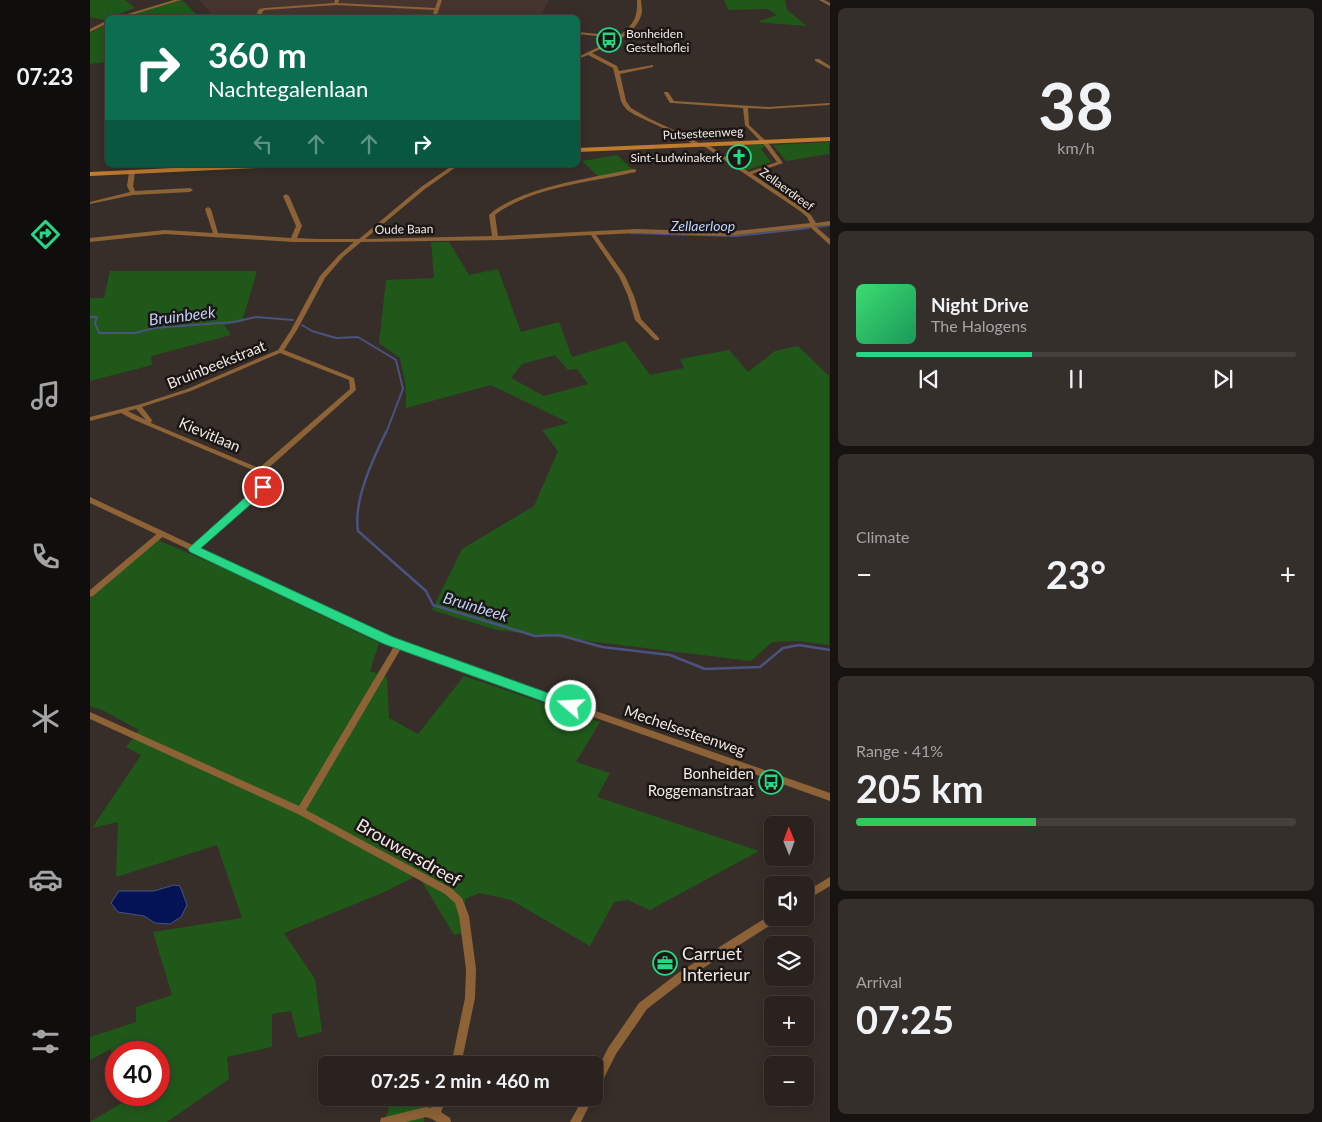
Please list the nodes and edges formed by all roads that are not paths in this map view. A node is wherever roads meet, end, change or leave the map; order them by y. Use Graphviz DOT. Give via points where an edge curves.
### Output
graph roads {
  1 [pos="178,0"];
  2 [pos="440,0"];
  3 [pos="638,0"];
  4 [pos="821,0"];
  5 [pos="337,2"];
  6 [pos="829,4"];
  7 [pos="437,9"];
  8 [pos="126,15"];
  9 [pos="258,15"];
  10 [pos="435,15"];
  11 [pos="105,23"];
  12 [pos="90,31"];
  13 [pos="580,33"];
  14 [pos="620,37"];
  15 [pos="587,54"];
  16 [pos="580,57"];
  17 [pos="817,60"];
  18 [pos="651,66"];
  19 [pos="830,68"];
  20 [pos="617,73"];
  21 [pos="666,93"];
  22 [pos="824,99"];
  23 [pos="829,104"];
  24 [pos="745,106"];
  25 [pos="830,139"];
  26 [pos="764,144"];
  27 [pos="701,145"];
  28 [pos="580,150"];
  29 [pos="204,167"];
  30 [pos="453,167"];
  31 [pos="167,168"];
  32 [pos="634,171"];
  33 [pos="132,172"];
  34 [pos="90,174"];
  35 [pos="748,174"];
  36 [pos="190,190"];
  37 [pos="134,193"];
  38 [pos="286,196"];
  39 [pos="91,203"];
  40 [pos="208,209"];
  41 [pos="830,223"];
  42 [pos="811,225"];
  43 [pos="592,233"];
  44 [pos="216,235"];
  45 [pos="495,238"];
  46 [pos="90,240"];
  47 [pos="293,240"];
  48 [pos="360,241"];
  49 [pos="830,243"];
  50 [pos="657,339"];
  51 [pos="280,351"];
  52 [pos="138,407"];
  53 [pos="123,411"];
  54 [pos="90,419"];
  55 [pos="148,423"];
  56 [pos="260,471"];
  57 [pos="90,500"];
  58 [pos="162,534"];
  59 [pos="194,549"];
  60 [pos="90,594"];
  61 [pos="398,645"];
  62 [pos="90,715"];
  63 [pos="830,798"];
  64 [pos="300,811"];
  65 [pos="830,881"];
  66 [pos="814,891"];
  67 [pos="764,924"];
  68 [pos="458,1056"];
  69 [pos="603,1068"];
  70 [pos="438,1106"];
  71 [pos="584,1106"];
  72 [pos="434,1114"];
  73 [pos="385,1122"];
  74 [pos="446,1122"];
  75 [pos="575,1122"];
  1 -- 8 [label="street"];
  2 -- 7 [label="street"];
  3 -- 14 [label="street" via="638,18"];
  4 -- 6 [label="street"];
  5 -- 7 [label="street"];
  5 -- 9 [label="street" via="265,9"];
  7 -- 10 [label="street"];
  11 -- 12 [label="street"];
  13 -- 14 [label="street"];
  14 -- 15 [label="street"];
  15 -- 16 [label="street"];
  15 -- 20 [label="street" via="613,66"];
  17 -- 19 [label="street"];
  18 -- 20 [label="street"];
  20 -- 27 [label="street, Zellaerdreef" via="624,103 630,111"];
  21 -- 24 [label="street" via="672,102"];
  22 -- 23 [label="street"];
  23 -- 24 [label="street"];
  24 -- 26 [label="street" via="747,126"];
  25 -- 26 [label="main road, Putsesteenweg"];
  26 -- 27 [label="main road, Putsesteenweg"];
  26 -- 35 [label="street, Zellaerdreef" via="780,163"];
  27 -- 28 [label="main road, Putsesteenweg"];
  27 -- 35 [label="street, Zellaerdreef"];
  29 -- 31 [label="main road"];
  30 -- 48 [label="street, Bruinbeekstraat"];
  31 -- 33 [label="main road"];
  32 -- 45 [label="street" via="550,191 496,210 492,215"];
  33 -- 34 [label="main road"];
  33 -- 37 [label="street" via="130,186"];
  35 -- 42 [label="street, Zellaerdreef" via="809,216"];
  36 -- 37 [label="street"];
  37 -- 39 [label="street"];
  38 -- 47 [label="street" via="298,226"];
  40 -- 44 [label="street"];
  41 -- 42 [label="street, Oude Baan"];
  42 -- 43 [label="street, Oude Baan" via="726,234 637,230"];
  42 -- 49 [label="street, Zellaerdreef"];
  43 -- 45 [label="street, Oude Baan"];
  43 -- 50 [label="street" via="622,276 638,320"];
  44 -- 46 [label="street, Oude Baan" via="165,232"];
  44 -- 47 [label="street, Oude Baan"];
  45 -- 48 [label="street, Oude Baan"];
  47 -- 48 [label="street, Oude Baan"];
  48 -- 51 [label="street, Bruinbeekstraat" via="322,277"];
  51 -- 52 [label="street, Bruinbeekstraat" via="224,377"];
  51 -- 56 [label="street" via="352,380 353,390"];
  52 -- 53 [label="street, Bruinbeekstraat"];
  52 -- 55 [label="street"];
  53 -- 54 [label="street, Bruinbeekstraat"];
  53 -- 55 [label="street, Kievitlaan"];
  55 -- 56 [label="street, Kievitlaan"];
  56 -- 59 [label="street" via="263,487"];
  57 -- 58 [label="street, Mechelsesteenweg"];
  58 -- 59 [label="street, Mechelsesteenweg"];
  58 -- 60 [label="street"];
  59 -- 61 [label="street, Mechelsesteenweg"];
  61 -- 63 [label="street, Mechelsesteenweg"];
  61 -- 64 [label="street"];
  62 -- 64 [label="street, Brouwersdreef"];
  64 -- 68 [label="street, Brouwersdreef" via="448,892 458,901 464,916 471,969 470,998"];
  65 -- 66 [label="street"];
  67 -- 69 [label="street" via="682,976 644,1006"];
  70 -- 72 [label="street"];
  71 -- 75 [label="street"];
  72 -- 73 [label="street" via="426,1112"];
  72 -- 74 [label="street"];
}
